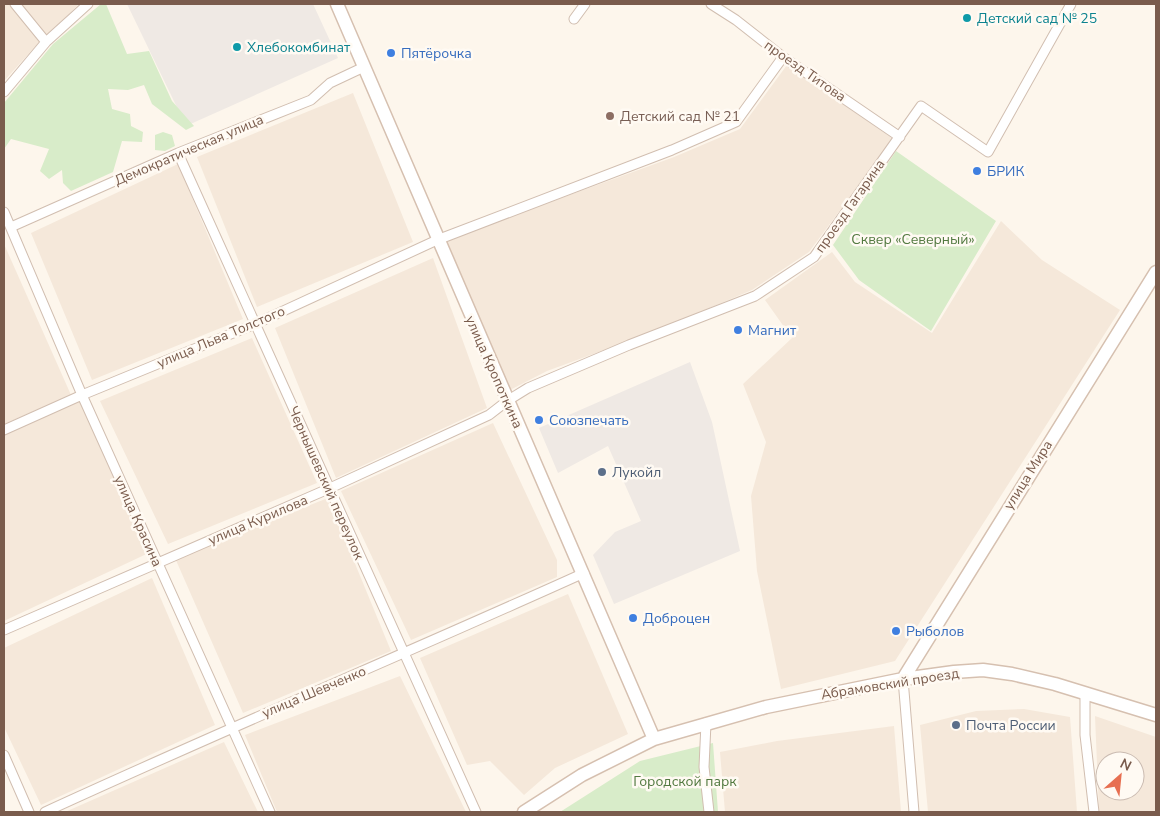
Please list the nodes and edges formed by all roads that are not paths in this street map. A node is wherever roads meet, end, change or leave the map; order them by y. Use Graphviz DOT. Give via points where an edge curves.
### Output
graph roads {
  1 [pos="15,4"];
  2 [pos="88,4"];
  3 [pos="337,4"];
  4 [pos="585,4"];
  5 [pos="711,4"];
  6 [pos="1071,4"];
  7 [pos="574,19"];
  8 [pos="46,42"];
  9 [pos="782,58"];
  10 [pos="364,67"];
  11 [pos="4,92"];
  12 [pos="900,136"];
  13 [pos="178,153"];
  14 [pos="4,212"];
  15 [pos="11,227"];
  16 [pos="437,240"];
  17 [pos="1156,272"];
  18 [pos="255,324"];
  19 [pos="82,395"];
  20 [pos="507,401"];
  21 [pos="4,430"];
  22 [pos="328,489"];
  23 [pos="157,562"];
  24 [pos="584,573"];
  25 [pos="4,630"];
  26 [pos="404,654"];
  27 [pos="902,679"];
  28 [pos="1085,693"];
  29 [pos="1156,715"];
  30 [pos="706,723"];
  31 [pos="231,727"];
  32 [pos="654,738"];
  33 [pos="4,755"];
  34 [pos="29,812"];
  35 [pos="45,812"];
  36 [pos="270,812"];
  37 [pos="476,812"];
  38 [pos="524,812"];
  39 [pos="709,812"];
  40 [pos="914,812"];
  41 [pos="1094,812"];
  1 -- 8 [label="street"];
  2 -- 8 [label="street"];
  3 -- 10 [label="street, улица Кропоткина"];
  4 -- 7 [label="street"];
  5 -- 9 [label="street, проезд Титова"];
  6 -- 12 [label="street, проезд Гагарина" via="988,152 921,106"];
  8 -- 11 [label="street"];
  9 -- 12 [label="street, проезд Титова"];
  9 -- 16 [label="street, улица Льва Толстого" via="736,122 672,150"];
  10 -- 13 [label="street, Демократическая улица" via="330,83 311,100"];
  10 -- 16 [label="street, улица Кропоткина"];
  12 -- 20 [label="street, проезд Гагарина" via="814,257 755,296 624,347 528,388"];
  13 -- 15 [label="street, Демократическая улица"];
  13 -- 18 [label="street, Чернышевский переулок"];
  14 -- 15 [label="street, улица Красина"];
  15 -- 19 [label="street, улица Красина"];
  16 -- 18 [label="street, улица Льва Толстого"];
  16 -- 20 [label="street, улица Кропоткина"];
  17 -- 27 [label="street, улица Мира"];
  18 -- 19 [label="street, улица Льва Толстого"];
  18 -- 22 [label="street, Чернышевский переулок"];
  19 -- 21 [label="street, улица Льва Толстого"];
  19 -- 23 [label="street, улица Красина"];
  20 -- 22 [label="street, улица Курилова" via="489,415"];
  20 -- 24 [label="street, улица Кропоткина"];
  22 -- 23 [label="street, улица Курилова"];
  22 -- 26 [label="street, Чернышевский переулок"];
  23 -- 25 [label="street, улица Курилова"];
  23 -- 31 [label="street, улица Красина"];
  24 -- 26 [label="street, улица Шевченко"];
  24 -- 32 [label="street, улица Кропоткина"];
  26 -- 31 [label="street, улица Шевченко"];
  26 -- 37 [label="street, Чернышевский переулок"];
  27 -- 28 [label="street, Абрамовский проезд" via="984,670"];
  27 -- 30 [label="street, Абрамовский проезд"];
  27 -- 40 [label="street"];
  28 -- 29 [label="street, Абрамовский проезд"];
  28 -- 41 [label="street" via="1085,735"];
  30 -- 32 [label="street, Абрамовский проезд"];
  30 -- 39 [label="street" via="704,767"];
  31 -- 35 [label="street, улица Шевченко"];
  31 -- 36 [label="street, улица Красина"];
  32 -- 38 [label="street, Абрамовский проезд" via="582,775"];
  33 -- 34 [label="street"];
}
